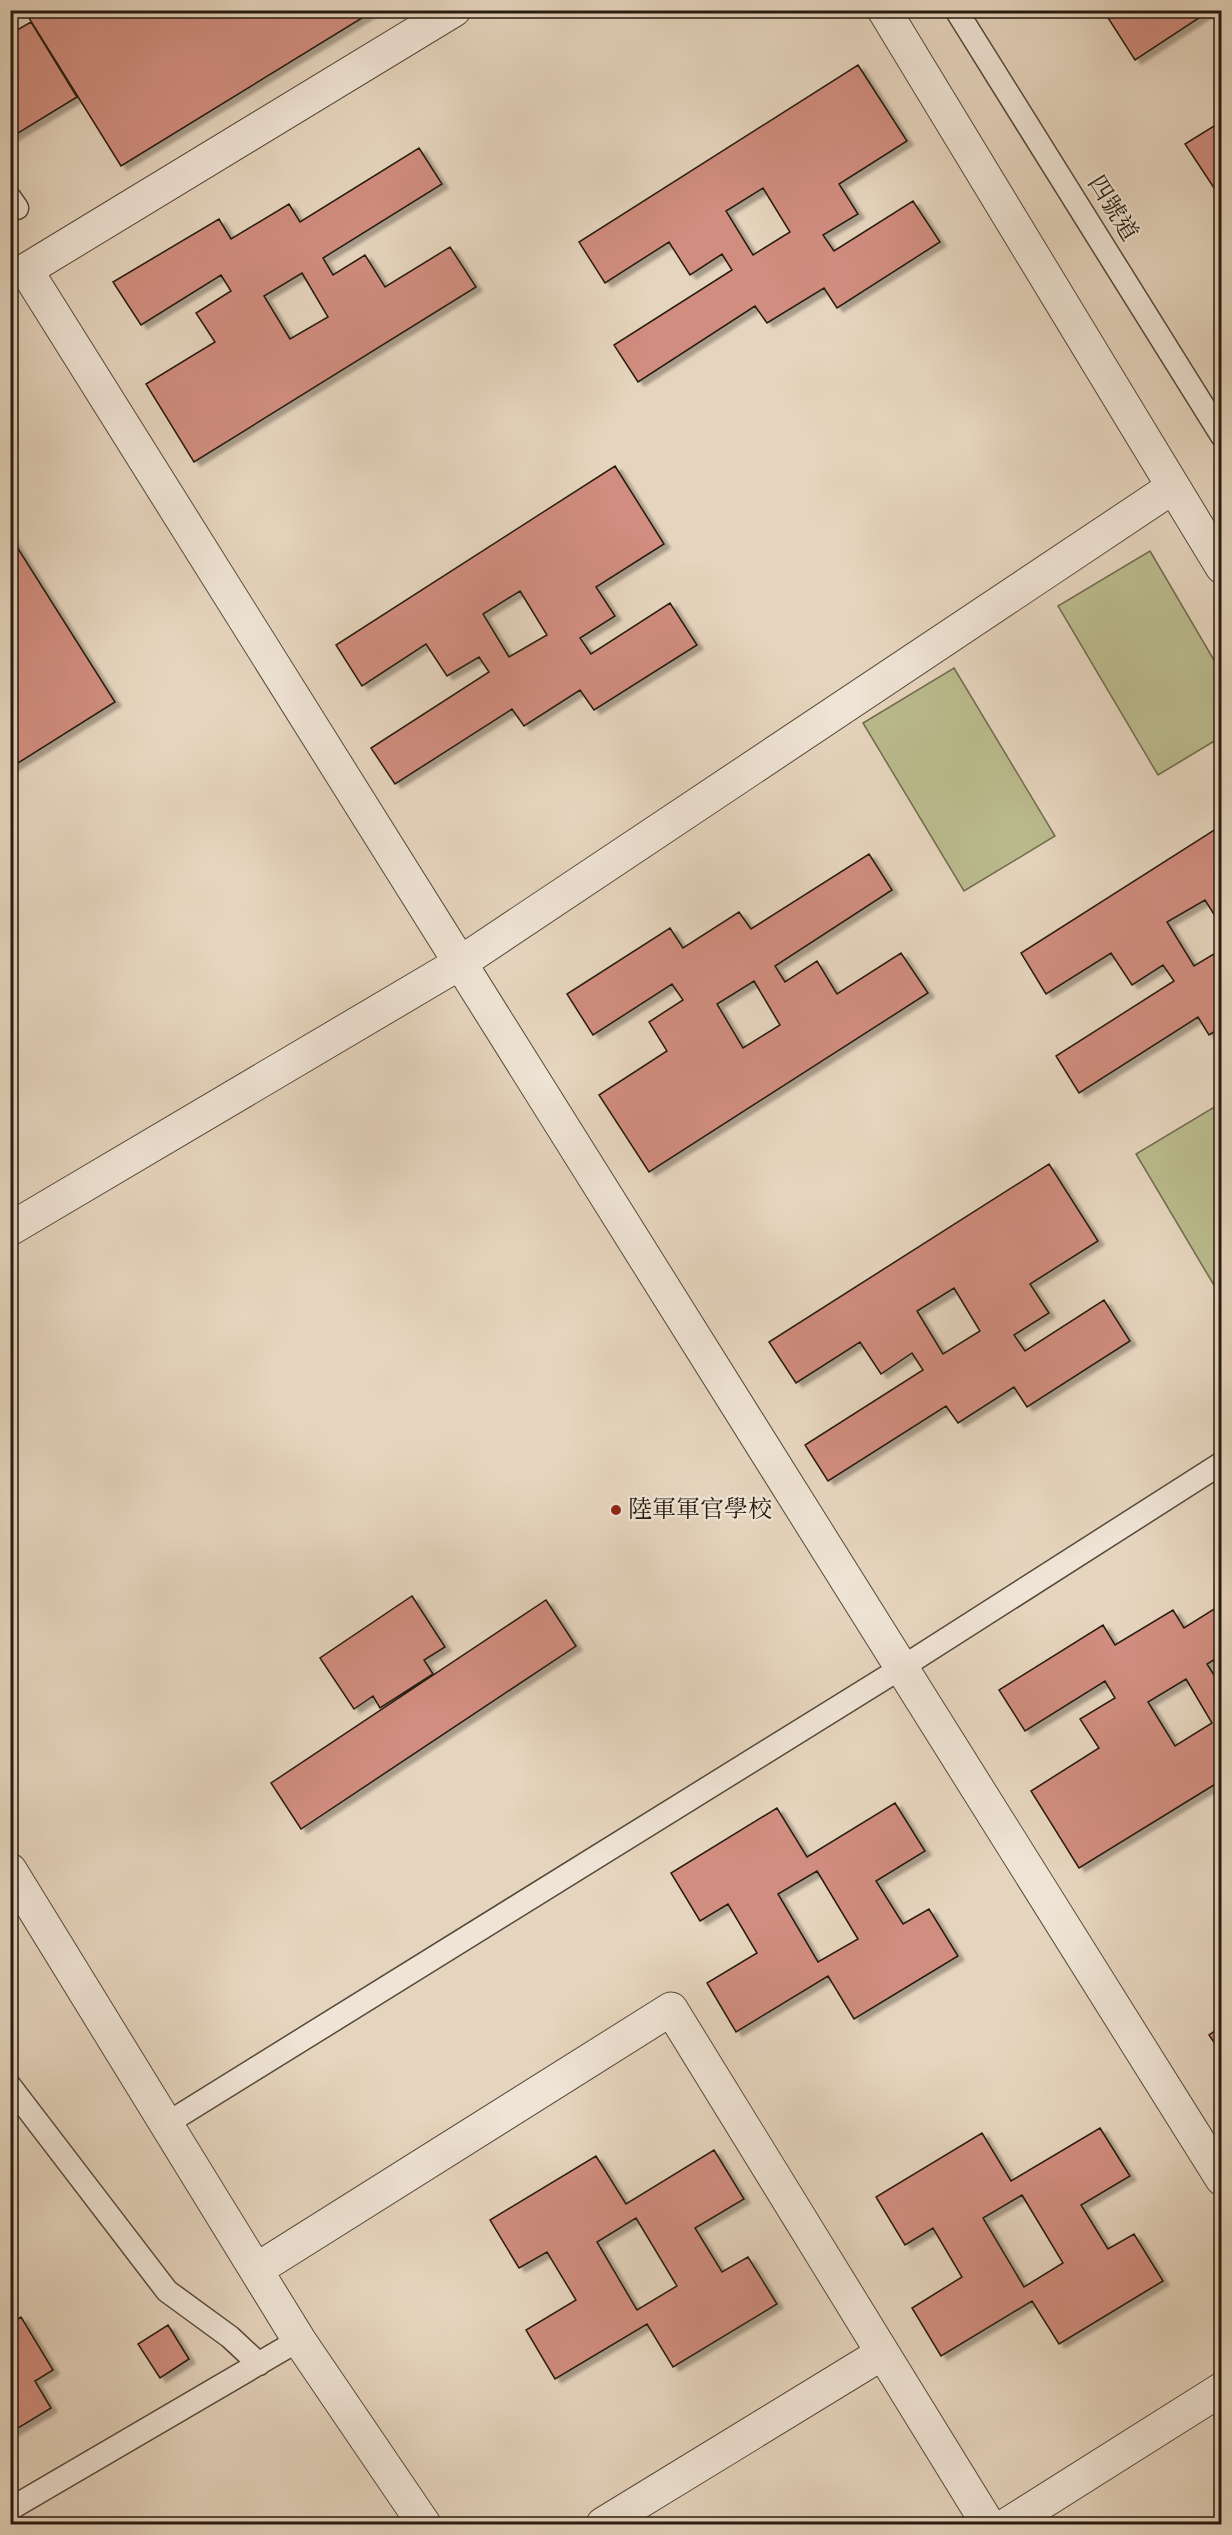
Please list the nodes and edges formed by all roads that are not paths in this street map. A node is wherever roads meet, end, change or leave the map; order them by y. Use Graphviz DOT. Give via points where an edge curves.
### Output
graph roads {
  1 [pos="454,10"];
  2 [pos="884,10"];
  3 [pos="956,10"];
  4 [pos="19,275"];
  5 [pos="1221,436"];
  6 [pos="1173,487"];
  7 [pos="1221,567"];
  8 [pos="460,963"];
  9 [pos="10,1229"];
  10 [pos="1221,1463"];
  11 [pos="901,1668"];
  12 [pos="10,1870"];
  13 [pos="10,2086"];
  14 [pos="166,2124"];
  15 [pos="1221,2180"];
  16 [pos="256,2270"];
  17 [pos="299,2340"];
  18 [pos="881,2354"];
  19 [pos="259,2364"];
  20 [pos="1221,2389"];
  21 [pos="10,2508"];
  22 [pos="424,2524"];
  23 [pos="603,2524"];
  24 [pos="988,2524"];
  25 [pos="1008,2524"];
  1 -- 4 [label="street"];
  2 -- 6 [label="street"];
  3 -- 5 [label="lane, 四號道"];
  4 -- 8 [label="street"];
  6 -- 7 [label="street"];
  6 -- 8 [label="street"];
  8 -- 9 [label="street"];
  8 -- 11 [label="street"];
  10 -- 11 [label="lane"];
  11 -- 14 [label="lane"];
  11 -- 15 [label="street"];
  12 -- 14 [label="street"];
  13 -- 19 [label="lane" via="167,2291 230,2337"];
  14 -- 16 [label="street"];
  16 -- 17 [label="street"];
  16 -- 18 [label="street" via="671,2009"];
  17 -- 19 [label="lane"];
  17 -- 22 [label="street"];
  18 -- 23 [label="street"];
  18 -- 24 [label="street"];
  19 -- 21 [label="lane"];
  20 -- 25 [label="street"];
}
